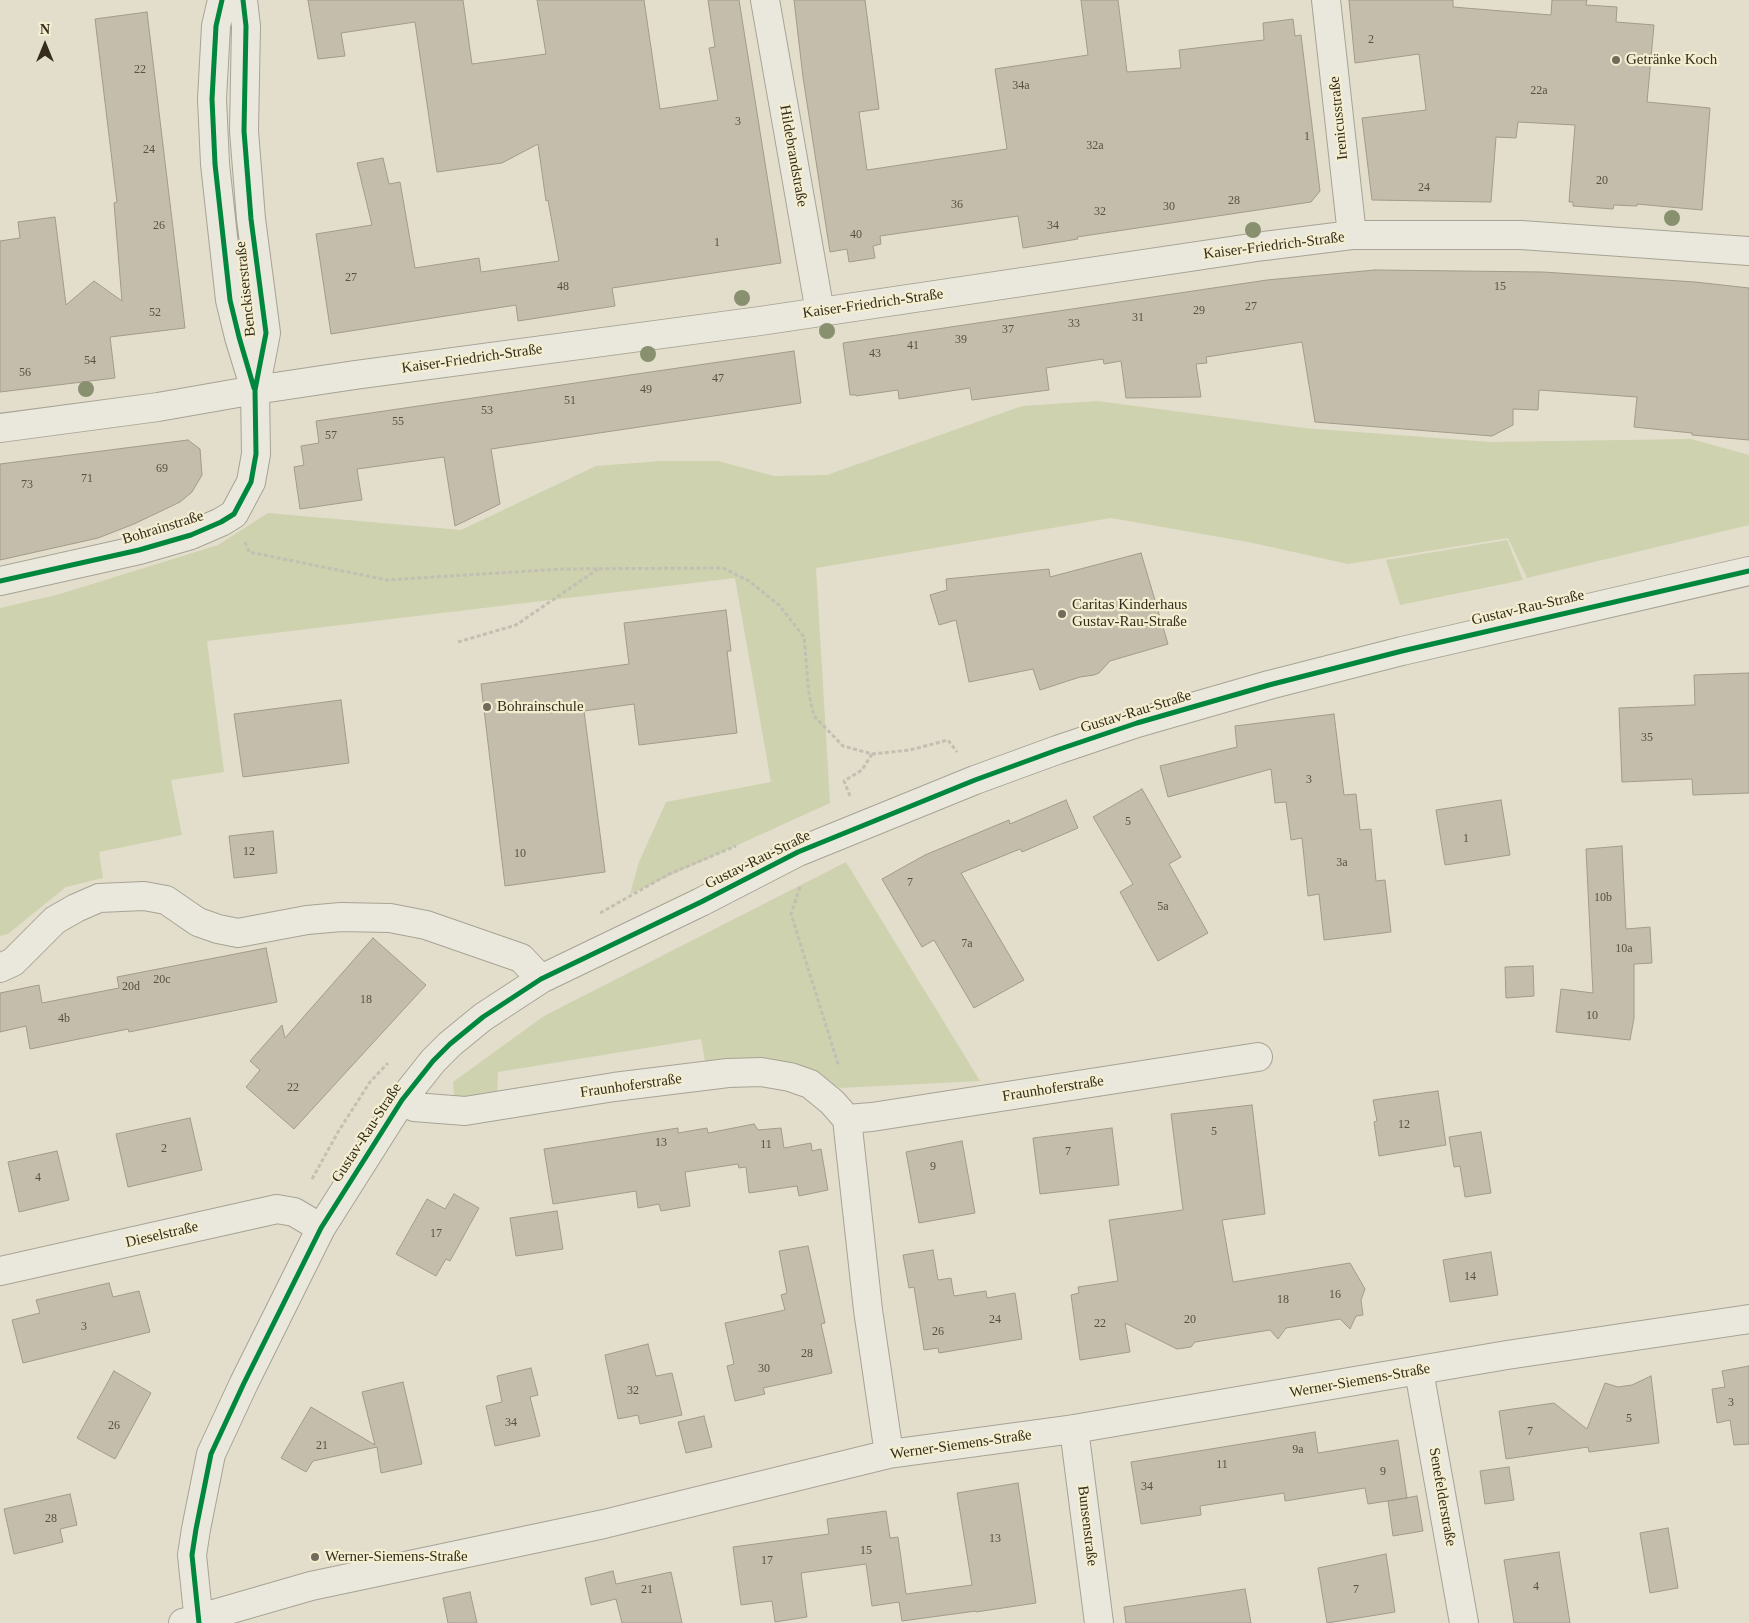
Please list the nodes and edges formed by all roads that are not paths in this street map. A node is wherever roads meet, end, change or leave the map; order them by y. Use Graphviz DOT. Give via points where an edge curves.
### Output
graph roads {
  1 [pos="222,0"];
  2 [pos="244,0"];
  3 [pos="765,0"];
  4 [pos="1326,0"];
  5 [pos="1352,236"];
  6 [pos="1749,251"];
  7 [pos="820,312"];
  8 [pos="255,390"];
  9 [pos="0,428"];
  10 [pos="1749,571"];
  11 [pos="0,582"];
  12 [pos="0,968"];
  13 [pos="541,978"];
  14 [pos="1258,1057"];
  15 [pos="402,1100"];
  16 [pos="847,1119"];
  17 [pos="321,1228"];
  18 [pos="0,1271"];
  19 [pos="1749,1318"];
  20 [pos="1419,1371"];
  21 [pos="1074,1429"];
  22 [pos="889,1454"];
  23 [pos="193,1622"];
  24 [pos="1099,1623"];
  25 [pos="1464,1623"];
  1 -- 8 [label="street, Benckiserstraße" via="216,26 213,80 215,164 230,300"];
  2 -- 8 [label="street, Benckiserstraße" via="244,131 251,219 266,333"];
  3 -- 7 [label="street, Hildebrandstraße"];
  4 -- 5 [label="street, Irenicusstraße"];
  5 -- 6 [label="street, Kaiser-Friedrich-Straße" via="1520,235"];
  5 -- 7 [label="street, Kaiser-Friedrich-Straße" via="1264,246"];
  7 -- 8 [label="street, Kaiser-Friedrich-Straße"];
  8 -- 9 [label="street, Kaiser-Friedrich-Straße" via="158,407"];
  8 -- 11 [label="street, Bohrainstraße" via="256,454 252,482 234,514 191,535"];
  10 -- 13 [label="street, Gustav-Rau-Straße" via="1402,651 1128,726 976,780 806,849"];
  12 -- 13 [label="street" via="13,962 54,920 99,898 144,896 166,900 198,922 238,933 341,917 390,918 426,925 521,958"];
  13 -- 15 [label="street, Gustav-Rau-Straße" via="450,1044"];
  14 -- 16 [label="street, Fraunhoferstraße"];
  15 -- 16 [label="street, Fraunhoferstraße" via="414,1107 466,1111 614,1087 761,1072 810,1084"];
  15 -- 17 [label="street, Gustav-Rau-Straße"];
  16 -- 22 [label="street" via="868,1310"];
  17 -- 18 [label="street, Dieselstraße" via="294,1212 277,1209"];
  17 -- 23 [label="street, Gustav-Rau-Straße" via="211,1454 192,1555"];
  19 -- 20 [label="street, Werner-Siemens-Straße"];
  20 -- 21 [label="street, Werner-Siemens-Straße"];
  20 -- 25 [label="street, Senefelderstraße"];
  21 -- 22 [label="street, Werner-Siemens-Straße"];
  21 -- 24 [label="street, Bunsenstraße"];
  22 -- 23 [label="street, Werner-Siemens-Straße" via="604,1524 311,1586"];
}
